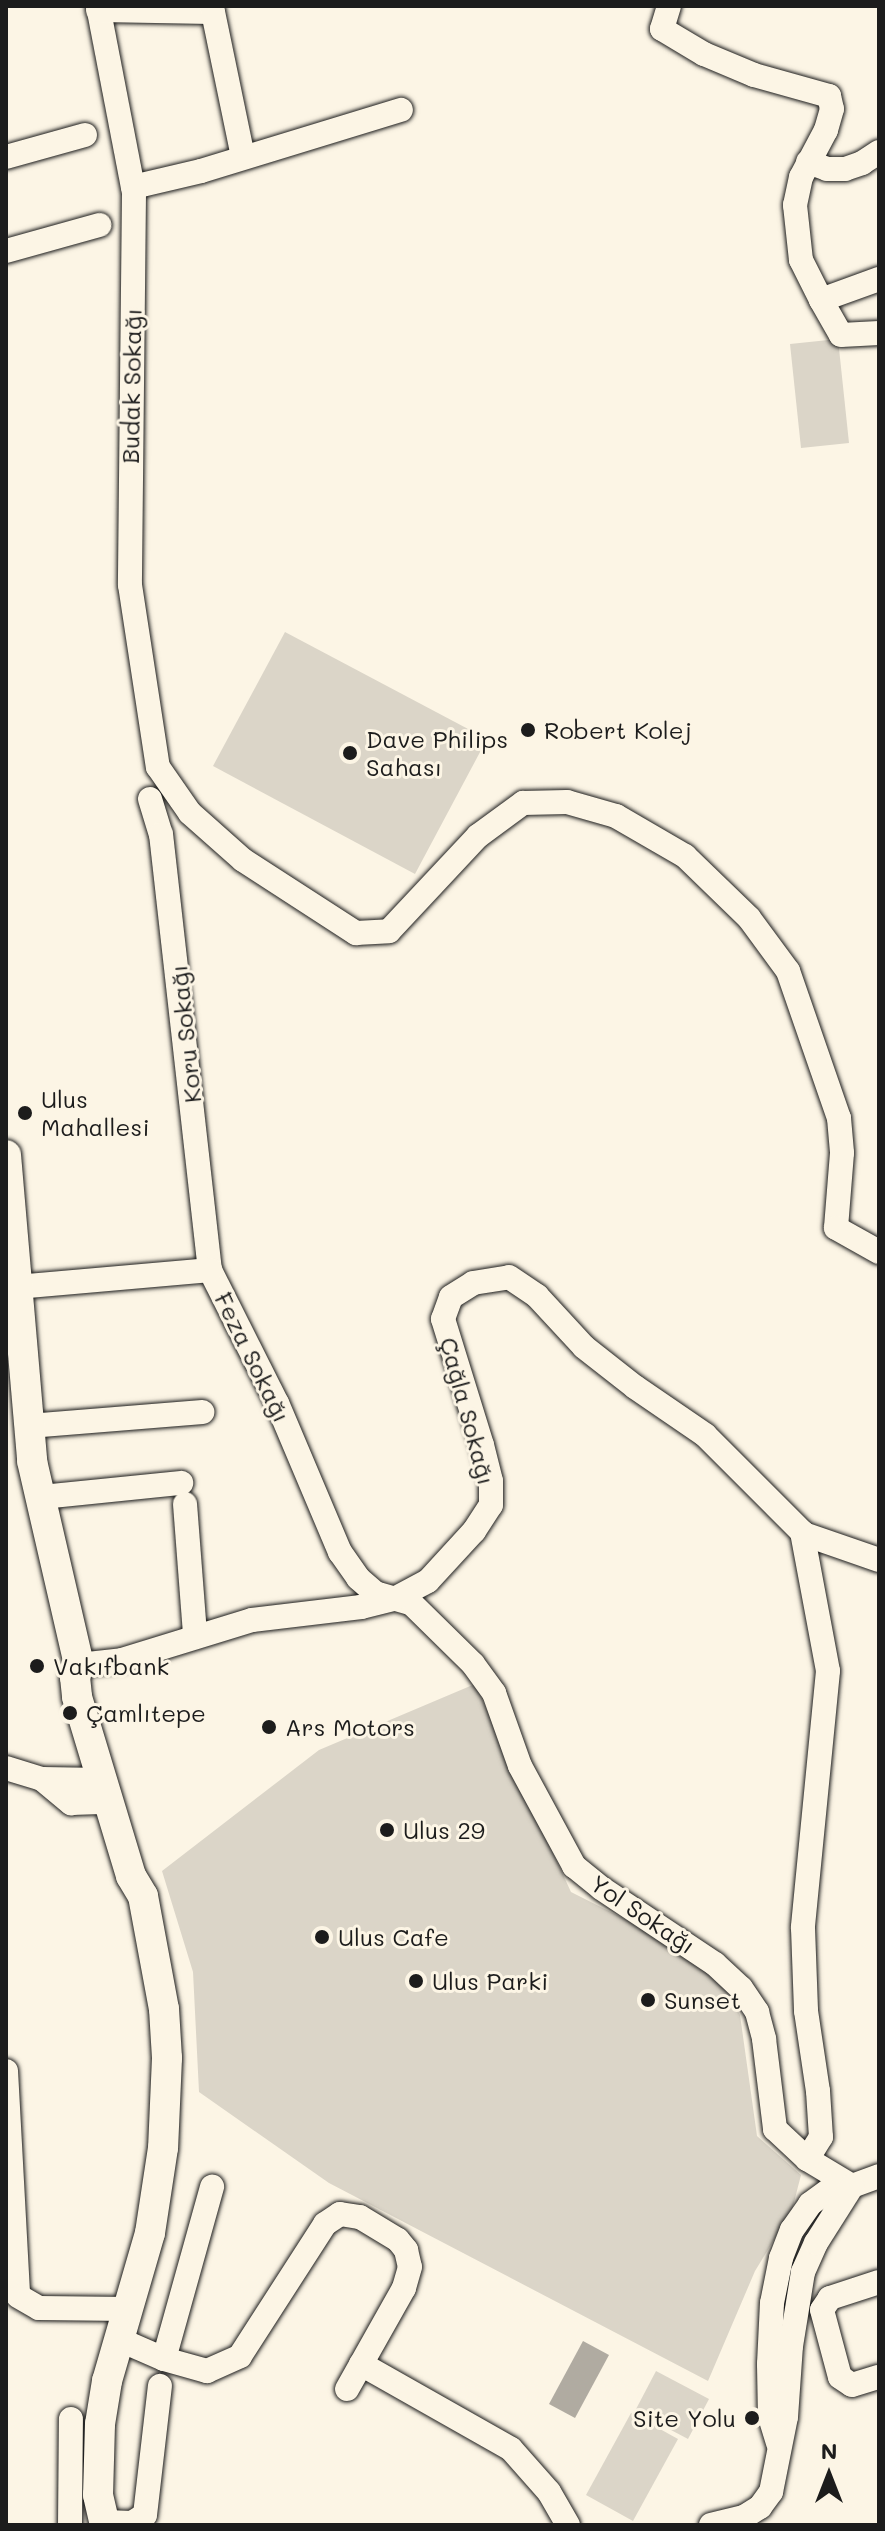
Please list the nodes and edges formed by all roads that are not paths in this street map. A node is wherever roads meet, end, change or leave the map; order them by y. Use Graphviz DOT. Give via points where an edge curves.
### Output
graph roads {
  1 [pos="669,6"];
  2 [pos="98,8"];
  3 [pos="401,110"];
  4 [pos="85,135"];
  5 [pos="879,152"];
  6 [pos="6,157"];
  7 [pos="243,157"];
  8 [pos="808,162"];
  9 [pos="133,187"];
  10 [pos="99,225"];
  11 [pos="6,251"];
  12 [pos="879,279"];
  13 [pos="821,300"];
  14 [pos="879,333"];
  15 [pos="150,799"];
  16 [pos="6,1155"];
  17 [pos="6,1166"];
  18 [pos="879,1252"];
  19 [pos="210,1270"];
  20 [pos="14,1308"];
  21 [pos="202,1412"];
  22 [pos="29,1426"];
  23 [pos="42,1497"];
  24 [pos="802,1532"];
  25 [pos="879,1560"];
  26 [pos="396,1598"];
  27 [pos="195,1635"];
  28 [pos="79,1665"];
  29 [pos="6,1768"];
  30 [pos="42,1779"];
  31 [pos="115,1788"];
  32 [pos="71,1803"];
  33 [pos="120,1837"];
  34 [pos="143,1896"];
  35 [pos="6,2071"];
  36 [pos="807,2159"];
  37 [pos="879,2176"];
  38 [pos="852,2186"];
  39 [pos="212,2187"];
  40 [pos="879,2282"];
  41 [pos="128,2309"];
  42 [pos="118,2339"];
  43 [pos="164,2359"];
  44 [pos="361,2364"];
  45 [pos="879,2377"];
  46 [pos="160,2386"];
  47 [pos="347,2389"];
  48 [pos="71,2419"];
  49 [pos="99,2517"];
  50 [pos="746,2521"];
  51 [pos="70,2525"];
  52 [pos="568,2525"];
  53 [pos="711,2525"];
  1 -- 8 [label="street" via="662,29 704,54 829,96 832,109 826,130"];
  2 -- 7 [label="street" via="213,12"];
  2 -- 9 [label="street, Budak Sokağı"];
  3 -- 7 [label="street"];
  4 -- 6 [label="street"];
  5 -- 8 [label="street" via="845,169"];
  7 -- 9 [label="street"];
  8 -- 13 [label="street" via="794,222 801,260"];
  9 -- 18 [label="street, Budak Sokağı" via="130,585 158,767 190,813 243,860 356,933 389,931 478,836 523,803 567,802 616,816 685,856 749,918 788,971 839,1118 836,1228"];
  10 -- 11 [label="street"];
  12 -- 13 [label="street"];
  13 -- 14 [label="street" via="841,335"];
  15 -- 19 [label="street, Koru Sokağı" via="165,865"];
  16 -- 17 [label="main road"];
  17 -- 20 [label="main road"];
  19 -- 20 [label="street, Feza Sokağı"];
  19 -- 26 [label="street, Feza Sokağı" via="277,1403 340,1552 375,1593"];
  20 -- 22 [label="main road"];
  21 -- 22 [label="street"];
  22 -- 23 [label="main road"];
  23 -- 27 [label="street" via="183,1494"];
  23 -- 28 [label="main road"];
  24 -- 25 [label="street, Çağla Sokağı"];
  24 -- 26 [label="street, Çağla Sokağı" via="705,1435 584,1347 537,1296 509,1277 473,1283 451,1297 443,1319 482,1445 491,1505 428,1581"];
  24 -- 36 [label="street" via="828,1671 803,1928 806,2011 821,2137"];
  26 -- 27 [label="street, Çağla Sokağı" via="252,1620"];
  26 -- 36 [label="street, Yol Sokağı" via="411,1603 440,1629 494,1693 520,1766 574,1866 715,1964 741,1988 757,2012 764,2039 775,2129"];
  27 -- 28 [label="street, Çağla Sokağı" via="122,1660"];
  28 -- 31 [label="main road" via="95,1682"];
  29 -- 30 [label="street"];
  30 -- 31 [label="street"];
  30 -- 32 [label="street"];
  31 -- 32 [label="street"];
  31 -- 33 [label="main road"];
  31 -- 34 [label="main road" via="148,1877"];
  32 -- 33 [label="street"];
  33 -- 34 [label="main road"];
  34 -- 41 [label="main road" via="164,2009 167,2058 163,2148 150,2233"];
  35 -- 41 [label="street" via="18,2296 39,2308"];
  36 -- 38 [label="street, Yol Sokağı"];
  37 -- 38 [label="street"];
  38 -- 50 [label="street" via="803,2272 771,2492"];
  39 -- 43 [label="street"];
  40 -- 45 [label="street" via="830,2298 822,2310 840,2377 852,2385"];
  41 -- 42 [label="main road"];
  42 -- 43 [label="street"];
  42 -- 49 [label="main road" via="100,2424"];
  43 -- 44 [label="street" via="207,2371 240,2356 325,2224 340,2214 360,2217 398,2240 410,2267 404,2288"];
  44 -- 47 [label="street"];
  44 -- 52 [label="street" via="511,2449 549,2492"];
  46 -- 49 [label="street" via="145,2515 132,2523"];
  48 -- 51 [label="street"];
  50 -- 53 [label="street"];
}
